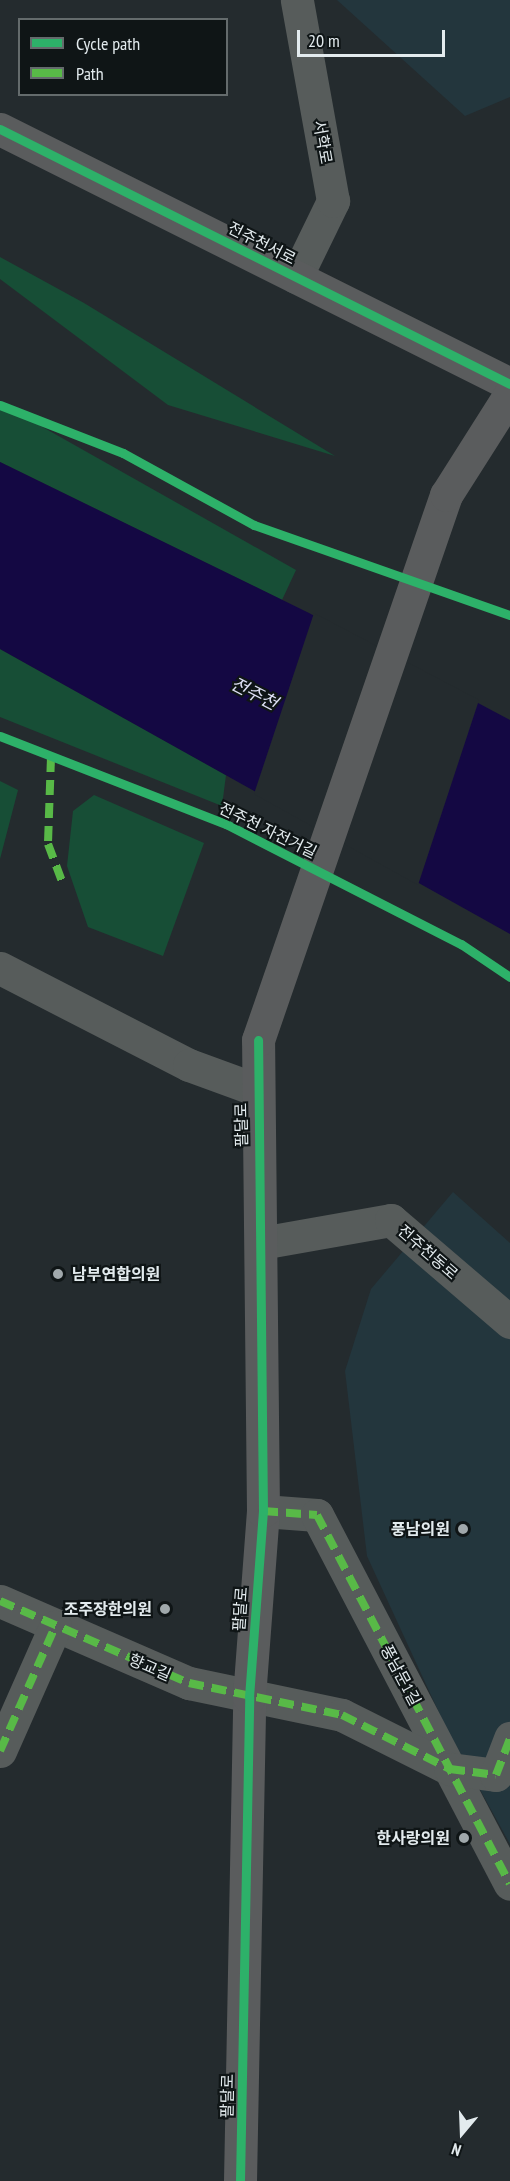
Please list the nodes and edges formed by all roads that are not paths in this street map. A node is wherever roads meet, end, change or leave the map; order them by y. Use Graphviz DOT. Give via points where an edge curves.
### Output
graph roads {
  1 [pos="297,0"];
  2 [pos="0,129"];
  3 [pos="296,277"];
  4 [pos="510,384"];
  5 [pos="510,394"];
  6 [pos="0,968"];
  7 [pos="255,1089"];
  8 [pos="261,1243"];
  9 [pos="510,1322"];
  10 [pos="263,1511"];
  11 [pos="0,1601"];
  12 [pos="55,1627"];
  13 [pos="249,1696"];
  14 [pos="510,1738"];
  15 [pos="0,1751"];
  16 [pos="450,1769"];
  17 [pos="510,1884"];
  18 [pos="240,2181"];
  1 -- 3 [label="street, 서학로" via="333,201"];
  2 -- 3 [label="street, 전주천서로"];
  3 -- 4 [label="street, 전주천서로"];
  5 -- 7 [label="street, 팔달로" via="446,495 258,1040"];
  6 -- 7 [label="street" via="189,1065"];
  7 -- 8 [label="street, 팔달로"];
  8 -- 9 [label="street, 전주천동로" via="390,1220"];
  8 -- 10 [label="street, 팔달로"];
  10 -- 13 [label="street, 팔달로"];
  10 -- 16 [label="street, 풍남문1길" via="317,1515"];
  11 -- 12 [label="street, 향교길"];
  12 -- 13 [label="street, 향교길" via="189,1683"];
  12 -- 15 [label="street"];
  13 -- 16 [label="street" via="342,1715"];
  13 -- 18 [label="street, 팔달로"];
  14 -- 16 [label="street" via="496,1774"];
  16 -- 17 [label="street, 풍남문1길"];
}
